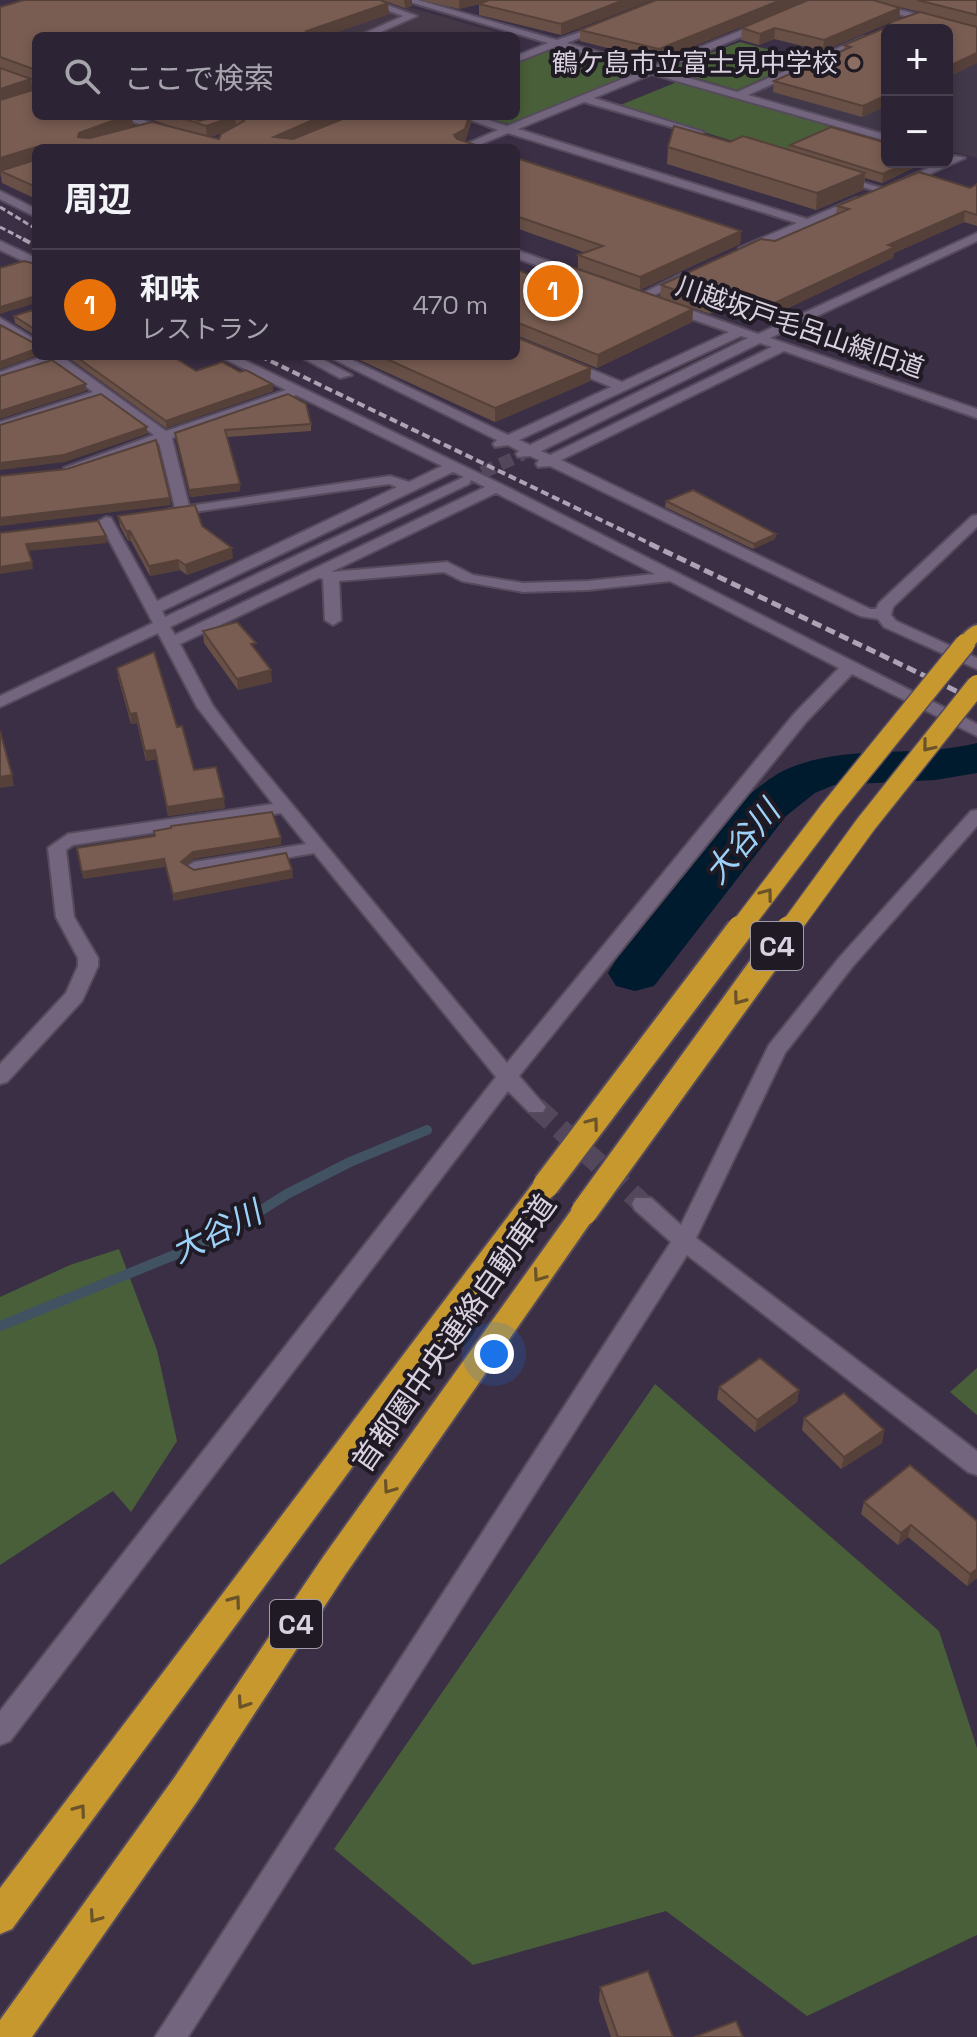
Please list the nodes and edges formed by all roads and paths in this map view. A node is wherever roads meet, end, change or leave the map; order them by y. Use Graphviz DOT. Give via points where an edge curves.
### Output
graph roads {
  1 [pos="364,0"];
  2 [pos="849,0"];
  3 [pos="411,1"];
  4 [pos="478,9"];
  5 [pos="461,15"];
  6 [pos="625,17"];
  7 [pos="917,17"];
  8 [pos="780,18"];
  9 [pos="903,23"];
  10 [pos="373,32"];
  11 [pos="375,32"];
  12 [pos="519,32"];
  13 [pos="520,32"];
  14 [pos="977,32"];
  15 [pos="876,35"];
  16 [pos="557,43"];
  17 [pos="520,57"];
  18 [pos="652,70"];
  19 [pos="0,73"];
  20 [pos="32,85"];
  21 [pos="738,95"];
  22 [pos="584,98"];
  23 [pos="134,120"];
  24 [pos="478,120"];
  25 [pos="151,126"];
  26 [pos="508,129"];
  27 [pos="128,134"];
  28 [pos="881,136"];
  29 [pos="719,140"];
  30 [pos="215,144"];
  31 [pos="472,144"];
  32 [pos="958,158"];
  33 [pos="823,172"];
  34 [pos="883,190"];
  35 [pos="5,196"];
  36 [pos="32,211"];
  37 [pos="806,222"];
  38 [pos="977,237"];
  39 [pos="0,245"];
  40 [pos="736,254"];
  41 [pos="520,255"];
  42 [pos="31,261"];
  43 [pos="13,262"];
  44 [pos="693,273"];
  45 [pos="585,278"];
  46 [pos="627,292"];
  47 [pos="641,297"];
  48 [pos="4,320"];
  49 [pos="739,332"];
  50 [pos="759,339"];
  51 [pos="32,343"];
  52 [pos="520,344"];
  53 [pos="782,347"];
  54 [pos="45,360"];
  55 [pos="58,360"];
  56 [pos="234,360"];
  57 [pos="314,360"];
  58 [pos="342,360"];
  59 [pos="0,376"];
  60 [pos="622,387"];
  61 [pos="296,391"];
  62 [pos="104,393"];
  63 [pos="977,414"];
  64 [pos="0,427"];
  65 [pos="164,436"];
  66 [pos="495,447"];
  67 [pos="523,454"];
  68 [pos="453,466"];
  69 [pos="55,472"];
  70 [pos="464,481"];
  71 [pos="410,487"];
  72 [pos="496,487"];
  73 [pos="183,511"];
  74 [pos="157,515"];
  75 [pos="977,519"];
  76 [pos="105,521"];
  77 [pos="325,574"];
  78 [pos="673,576"];
  79 [pos="883,615"];
  80 [pos="157,618"];
  81 [pos="333,620"];
  82 [pos="170,643"];
  83 [pos="973,646"];
  84 [pos="850,666"];
  85 [pos="977,685"];
  86 [pos="0,702"];
  87 [pos="977,731"];
  88 [pos="285,807"];
  89 [pos="977,815"];
  90 [pos="319,847"];
  91 [pos="194,868"];
  92 [pos="0,1077"];
  93 [pos="508,1078"];
  94 [pos="536,1107"];
  95 [pos="643,1204"];
  96 [pos="684,1241"];
  97 [pos="977,1465"];
  98 [pos="0,1732"];
  99 [pos="0,1917"];
  100 [pos="10,2037"];
  101 [pos="170,2037"];
  1 -- 10 [label="street" via="412,16"];
  2 -- 7 [label="street"];
  3 -- 5 [label="street"];
  3 -- 11 [label="street" via="412,19"];
  4 -- 5 [label="street"];
  5 -- 12 [label="street"];
  6 -- 16 [label="street"];
  7 -- 9 [label="street"];
  7 -- 14 [label="street"];
  8 -- 18 [label="street"];
  13 -- 16 [label="street"];
  15 -- 21 [label="street"];
  16 -- 17 [label="street"];
  16 -- 18 [label="street"];
  18 -- 21 [label="street"];
  18 -- 22 [label="street"];
  19 -- 20 [label="street"];
  21 -- 28 [label="street"];
  22 -- 26 [label="street"];
  22 -- 29 [label="street"];
  23 -- 25 [label="street"];
  24 -- 26 [label="street"];
  25 -- 27 [label="street"];
  25 -- 30 [label="street"];
  26 -- 31 [label="street"];
  26 -- 37 [label="street"];
  32 -- 34 [label="street"];
  33 -- 34 [label="street"];
  34 -- 37 [label="street"];
  35 -- 36 [label="street"];
  37 -- 40 [label="street"];
  38 -- 50 [label="street"];
  39 -- 42 [label="street"];
  41 -- 45 [label="street"];
  42 -- 43 [label="street"];
  44 -- 47 [label="street"];
  46 -- 47 [label="street, 川越坂戸毛呂山線旧道"];
  47 -- 49 [label="street, 川越坂戸毛呂山線旧道"];
  48 -- 51 [label="street"];
  49 -- 50 [label="street, 川越坂戸毛呂山線旧道"];
  49 -- 60 [label="street"];
  50 -- 53 [label="street, 川越坂戸毛呂山線旧道"];
  50 -- 67 [label="street"];
  52 -- 60 [label="street"];
  53 -- 63 [label="street, 川越坂戸毛呂山線旧道"];
  53 -- 66 [label="street" via="536,467"];
  54 -- 59 [label="street"];
  55 -- 62 [label="street"];
  56 -- 61 [label="street"];
  57 -- 66 [label="street"];
  58 -- 79 [label="street" via="866,613"];
  60 -- 66 [label="street"];
  61 -- 65 [label="street"];
  61 -- 68 [label="street"];
  62 -- 64 [label="street"];
  62 -- 65 [label="street"];
  65 -- 69 [label="street"];
  65 -- 73 [label="street"];
  68 -- 71 [label="street"];
  68 -- 72 [label="street"];
  70 -- 80 [label="street"];
  71 -- 73 [label="street" via="390,480"];
  71 -- 80 [label="street"];
  72 -- 77 [label="street"];
  72 -- 78 [label="street"];
  73 -- 74 [label="street"];
  75 -- 79 [label="street" via="885,606"];
  76 -- 80 [label="street"];
  77 -- 78 [label="street" via="447,567 460,578 513,587"];
  77 -- 81 [label="street"];
  77 -- 82 [label="street"];
  78 -- 84 [label="street"];
  79 -- 83 [label="street" via="890,624"];
  80 -- 82 [label="street"];
  80 -- 86 [label="street"];
  82 -- 88 [label="street" via="205,707"];
  99 -- 83 [label="highway, 首都圏中央連絡自動車道 / C4, one-way, bridge" via="830,810"];
  84 -- 87 [label="street"];
  84 -- 93 [label="street" via="768,755"];
  85 -- 100 [label="highway, 首都圏中央連絡自動車道 / C4, one-way, bridge" via="866,824 584,1212"];
  88 -- 90 [label="street"];
  88 -- 92 [label="street" via="68,840 57,848 65,917 88,966 75,996"];
  89 -- 96 [label="street" via="846,962 776,1050"];
  90 -- 91 [label="street"];
  90 -- 93 [label="street"];
  93 -- 94 [label="street"];
  93 -- 98 [label="street"];
  95 -- 96 [label="street"];
  96 -- 97 [label="street"];
  96 -- 101 [label="street"];
}
